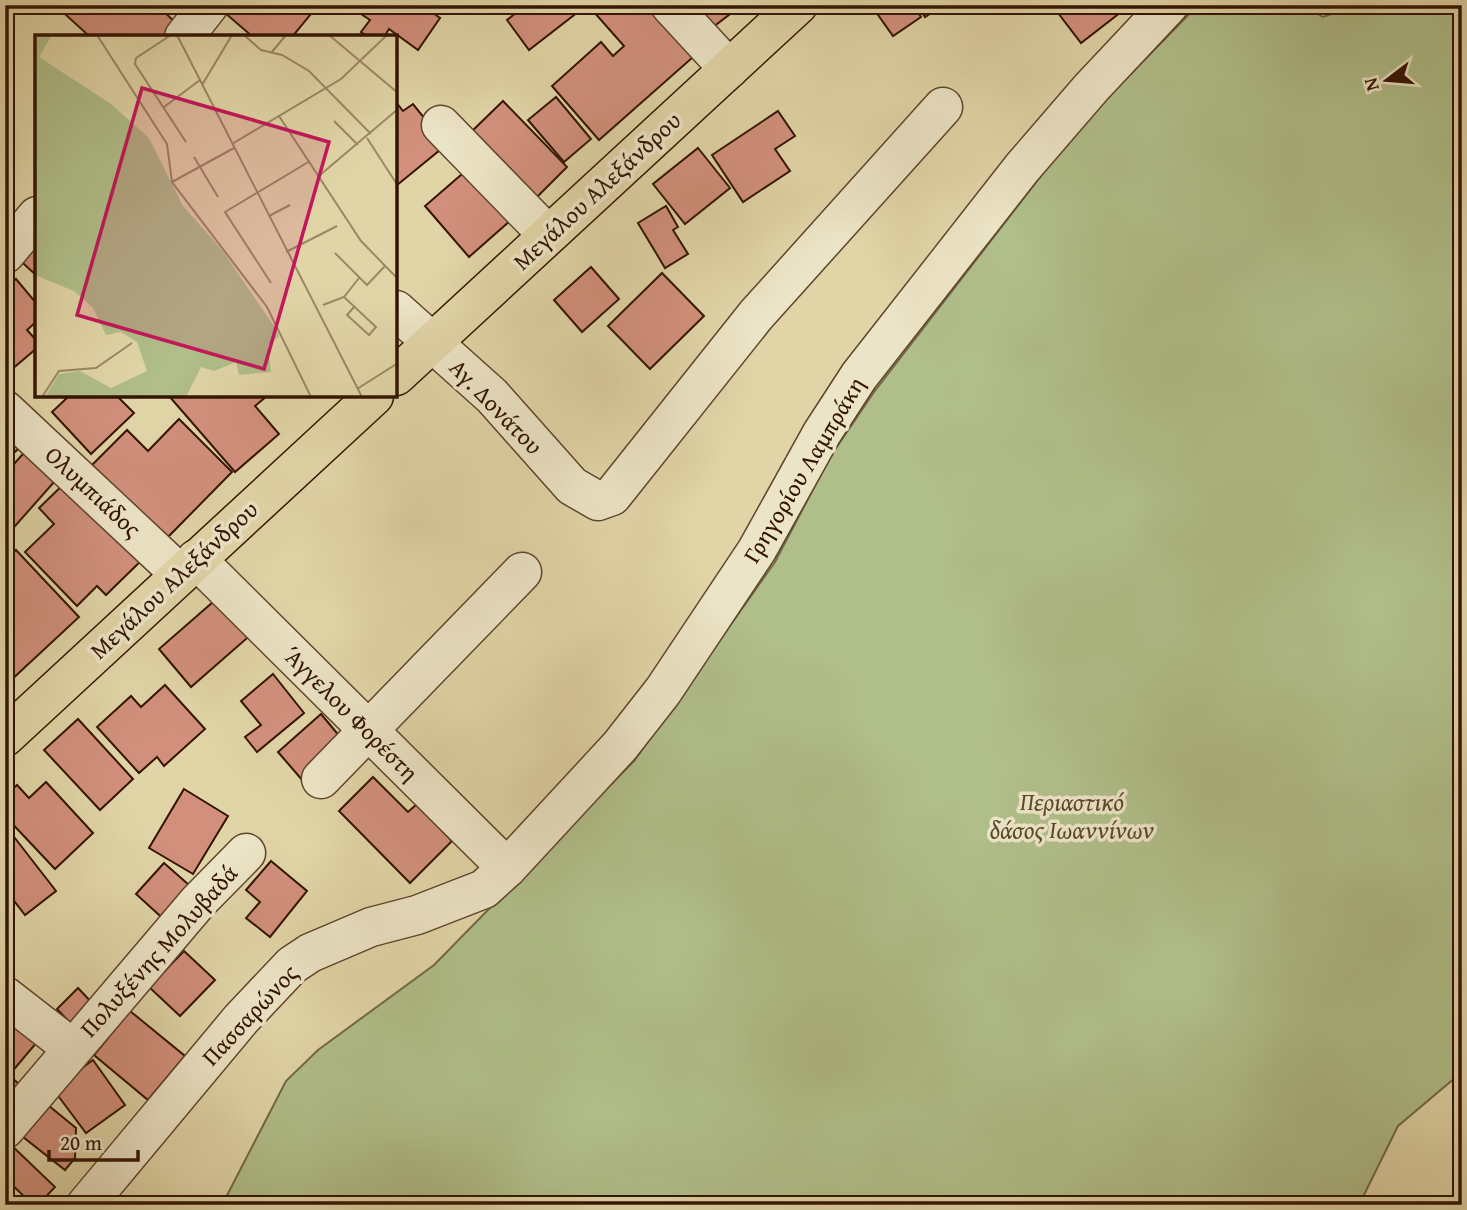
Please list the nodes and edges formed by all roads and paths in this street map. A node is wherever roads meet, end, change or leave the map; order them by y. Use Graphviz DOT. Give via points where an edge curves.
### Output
graph roads {
  1 [pos="209,5"];
  2 [pos="670,5"];
  3 [pos="798,5"];
  4 [pos="1169,5"];
  5 [pos="186,35"];
  6 [pos="729,69"];
  7 [pos="943,107"];
  8 [pos="441,125"];
  9 [pos="35,218"];
  10 [pos="548,235"];
  11 [pos="5,254"];
  12 [pos="397,311"];
  13 [pos="432,343"];
  14 [pos="397,375"];
  15 [pos="373,397"];
  16 [pos="5,410"];
  17 [pos="188,567"];
  18 [pos="522,572"];
  19 [pos="368,731"];
  20 [pos="5,737"];
  21 [pos="321,779"];
  22 [pos="246,853"];
  23 [pos="507,868"];
  24 [pos="464,898"];
  25 [pos="5,996"];
  26 [pos="72,1048"];
  27 [pos="5,1129"];
  28 [pos="86,1205"];
  1 -- 5 [label="street"];
  2 -- 6 [label="street"];
  3 -- 6 [label="main road, Μεγάλου Αλεξάνδρου"];
  4 -- 23 [label="street, Γρηγορίου Λαμπράκη" via="1023,168 859,376 757,550 655,702"];
  6 -- 10 [label="main road, Μεγάλου Αλεξάνδρου"];
  7 -- 13 [label="street, Αγ. Δονάτου" via="792,273 612,496 598,501 572,486 492,396"];
  8 -- 10 [label="street"];
  9 -- 11 [label="street"];
  10 -- 13 [label="main road, Μεγάλου Αλεξάνδρου"];
  12 -- 13 [label="street, Αγ. Δονάτου"];
  13 -- 14 [label="main road, Μεγάλου Αλεξάνδρου"];
  15 -- 17 [label="main road, Μεγάλου Αλεξάνδρου"];
  16 -- 17 [label="street, Ολυμπιάδος"];
  17 -- 19 [label="street, Άγγελου Φορέστη"];
  17 -- 20 [label="main road, Μεγάλου Αλεξάνδρου"];
  18 -- 19 [label="street"];
  19 -- 21 [label="street"];
  19 -- 23 [label="street, Άγγελου Φορέστη"];
  22 -- 26 [label="street, Πολυξένης Μολυβαδά"];
  23 -- 24 [label="street, Γρηγορίου Λαμπράκη" via="484,889"];
  24 -- 28 [label="street, Πασσαρώνος" via="371,927 292,965 241,1019"];
  25 -- 26 [label="street, Πολυξένης Μολυβαδά"];
  26 -- 27 [label="street, Πολυξένης Μολυβαδά"];
}
